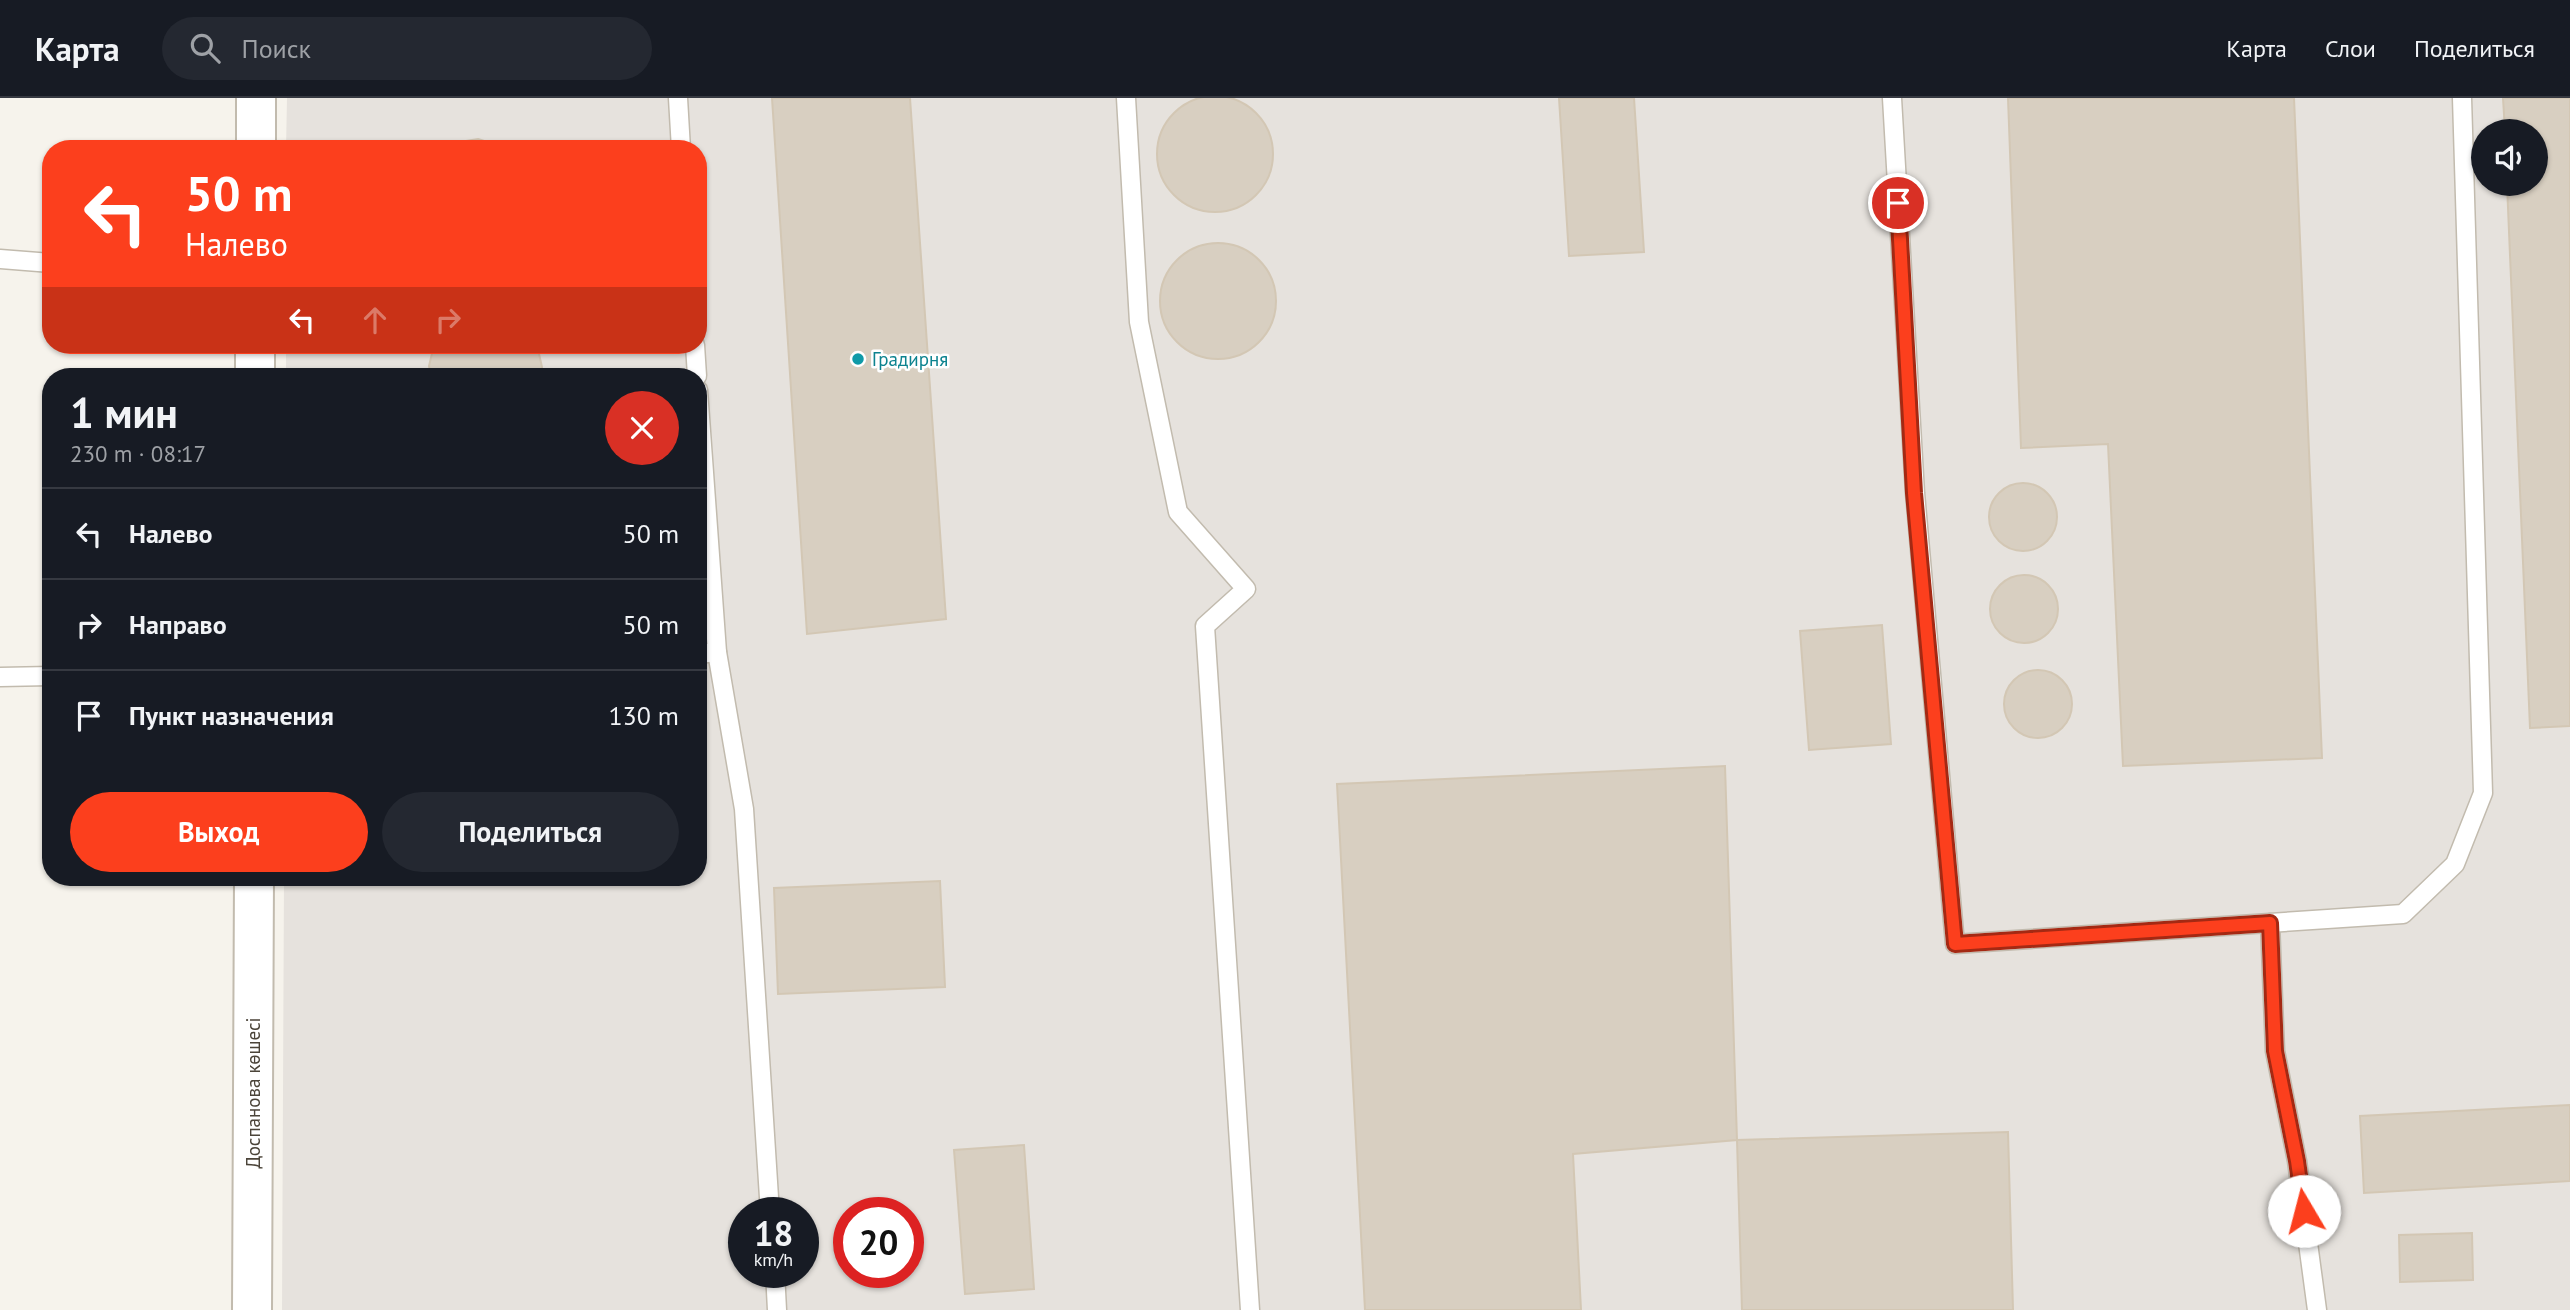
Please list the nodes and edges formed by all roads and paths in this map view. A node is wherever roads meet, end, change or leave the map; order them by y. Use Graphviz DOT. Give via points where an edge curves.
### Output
graph roads {
  1 [pos="256,98"];
  2 [pos="678,98"];
  3 [pos="1126,98"];
  4 [pos="1892,98"];
  5 [pos="2462,98"];
  6 [pos="256,140"];
  7 [pos="680,140"];
  8 [pos="0,259"];
  9 [pos="42,262"];
  10 [pos="707,653"];
  11 [pos="42,676"];
  12 [pos="0,677"];
  13 [pos="254,886"];
  14 [pos="2270,923"];
  15 [pos="769,1197"];
  16 [pos="776,1288"];
  17 [pos="253,1310"];
  18 [pos="777,1310"];
  19 [pos="1250,1310"];
  20 [pos="2317,1310"];
  1 -- 6 [label="street"];
  2 -- 7 [label="lane"];
  3 -- 19 [label="lane" via="1139,322 1178,512 1246,589 1205,626"];
  4 -- 14 [label="lane" via="1914,493 1955,944"];
  5 -- 14 [label="lane" via="2483,793 2455,864 2403,914"];
  8 -- 9 [label="lane"];
  10 -- 15 [label="lane" via="744,809"];
  11 -- 12 [label="lane"];
  13 -- 17 [label="street, Доспанова көшесі"];
  14 -- 20 [label="lane" via="2275,1051 2297,1161"];
  16 -- 18 [label="lane"];
}
